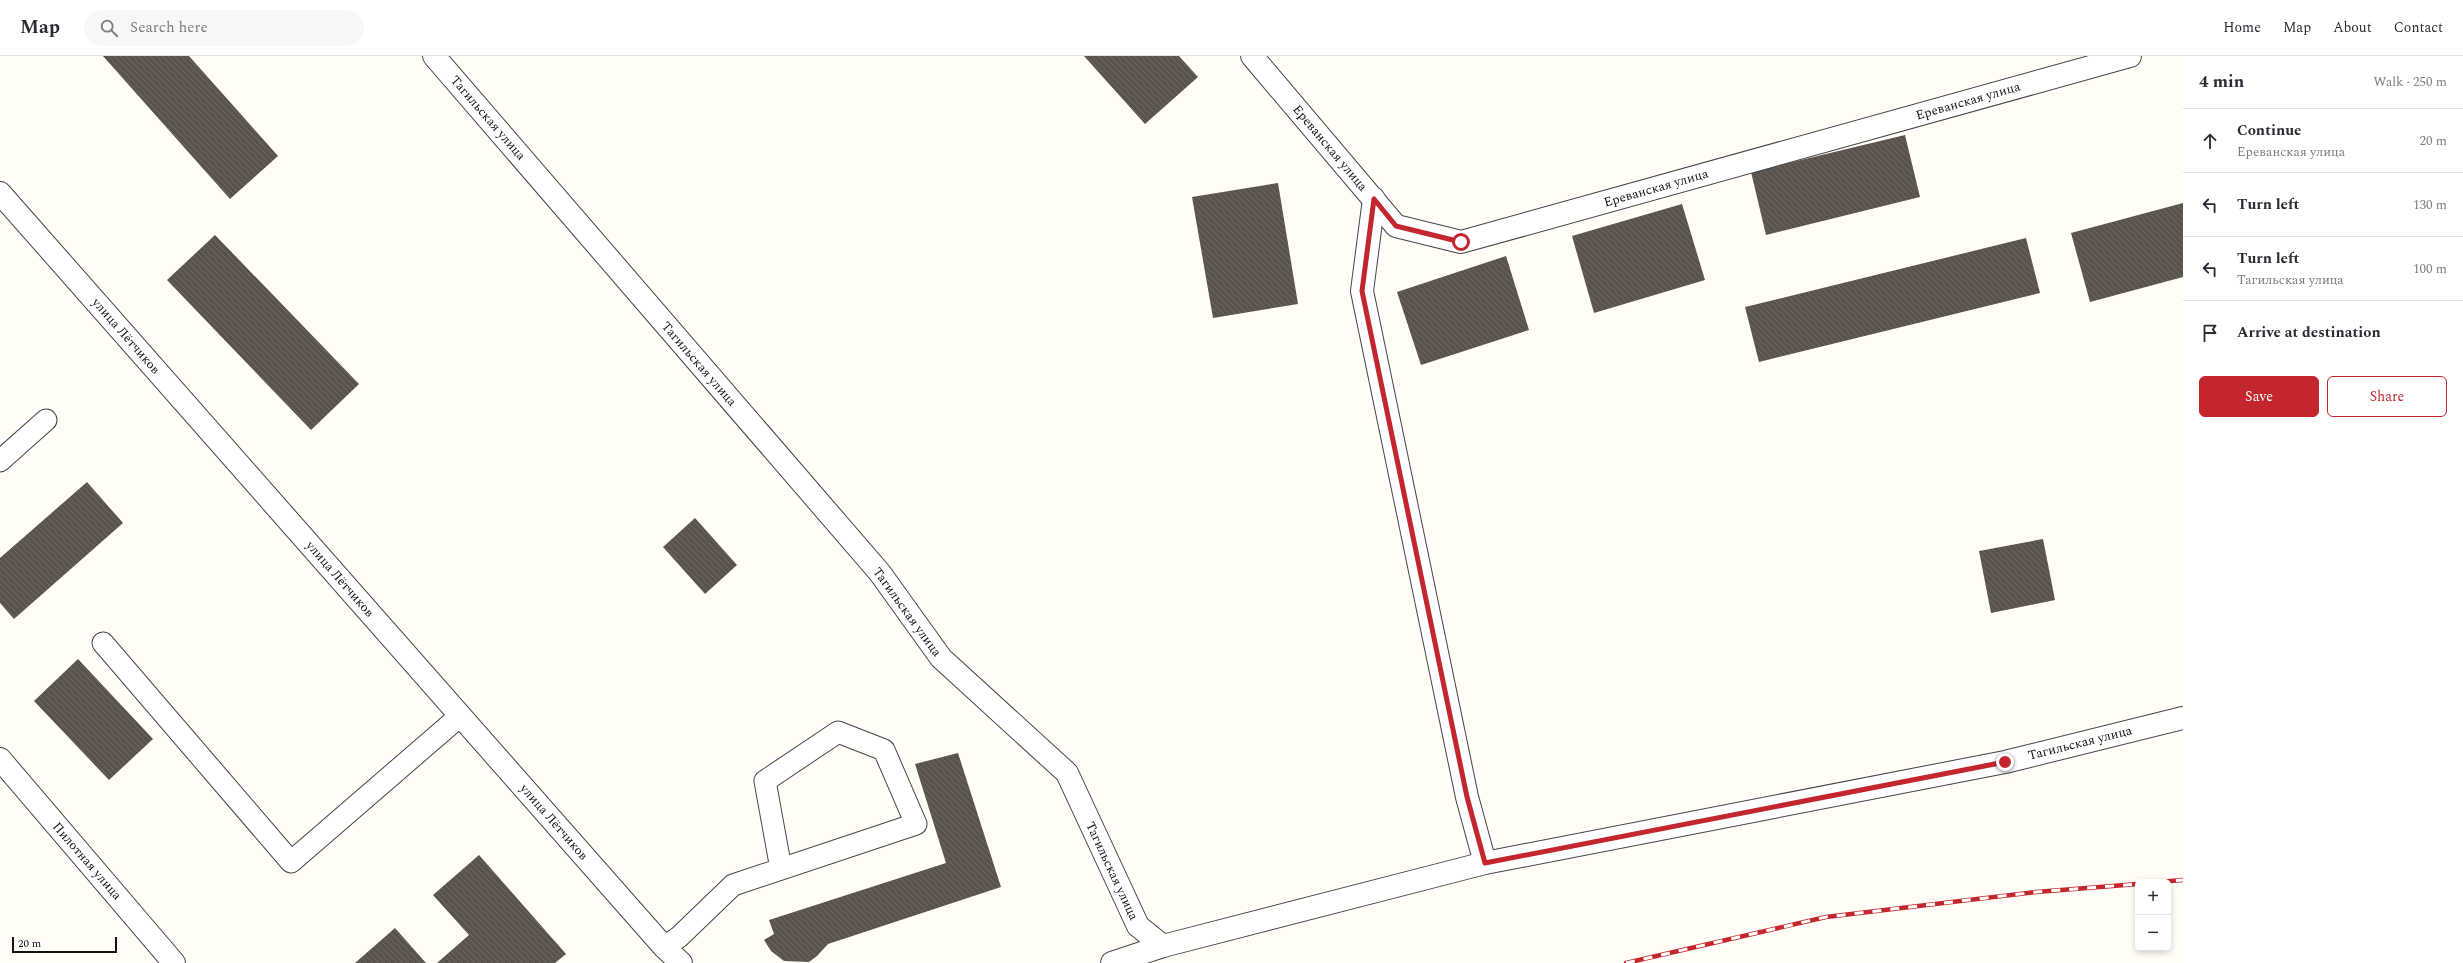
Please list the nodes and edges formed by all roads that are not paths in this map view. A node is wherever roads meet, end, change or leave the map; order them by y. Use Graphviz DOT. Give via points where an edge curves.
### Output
graph roads {
  1 [pos="434,56"];
  2 [pos="1252,56"];
  3 [pos="2130,56"];
  4 [pos="0,193"];
  5 [pos="1374,199"];
  6 [pos="46,420"];
  7 [pos="0,461"];
  8 [pos="103,643"];
  9 [pos="460,716"];
  10 [pos="2183,718"];
  11 [pos="0,759"];
  12 [pos="1485,863"];
  13 [pos="781,869"];
  14 [pos="1163,946"];
  15 [pos="664,947"];
  16 [pos="174,963"];
  17 [pos="681,963"];
  18 [pos="1112,963"];
  1 -- 14 [label="street, Тагильская улица" via="880,573 941,658 1067,773 1138,926"];
  2 -- 5 [label="street, Ереванская улица"];
  3 -- 5 [label="street, Ереванская улица" via="1461,242 1396,226"];
  4 -- 9 [label="street, улица Лётчиков"];
  5 -- 12 [label="street" via="1362,291 1467,797"];
  6 -- 7 [label="lane"];
  8 -- 9 [label="lane" via="291,862"];
  9 -- 15 [label="street, улица Лётчиков"];
  10 -- 12 [label="street, Тагильская улица" via="2005,762"];
  11 -- 16 [label="street, Пилотная улица"];
  12 -- 14 [label="street, Тагильская улица"];
  13 -- 13 [label="lane" via="916,824 884,750 838,732 765,781"];
  13 -- 15 [label="lane" via="733,885 679,937"];
  14 -- 18 [label="street"];
  15 -- 17 [label="street, улица Лётчиков"];
}
